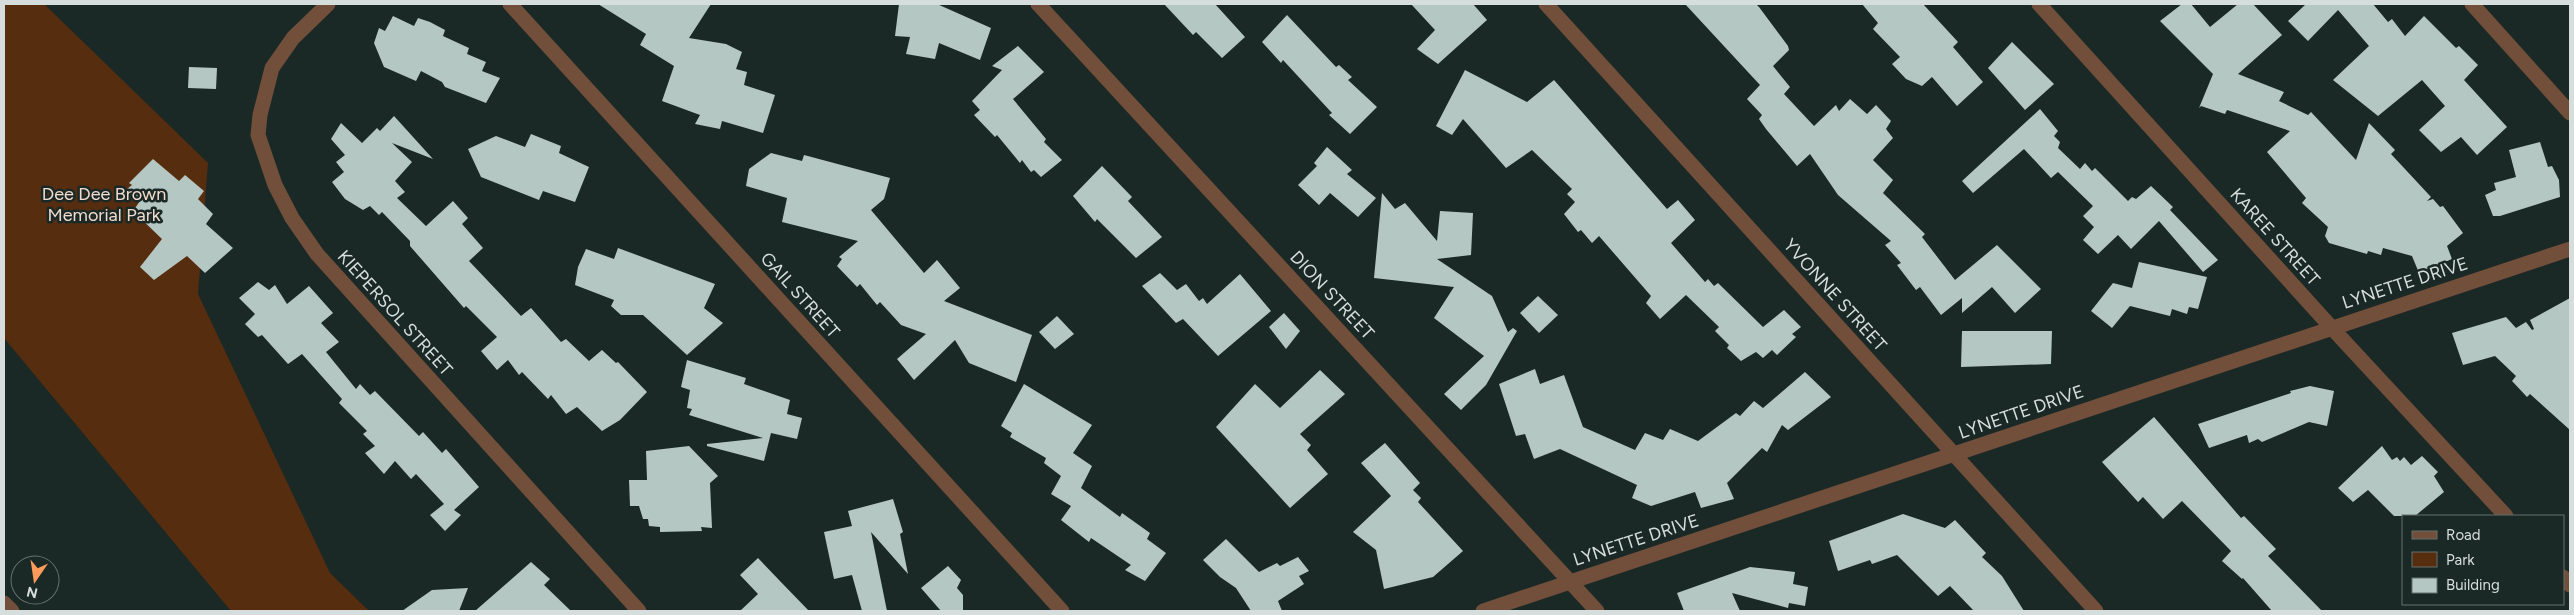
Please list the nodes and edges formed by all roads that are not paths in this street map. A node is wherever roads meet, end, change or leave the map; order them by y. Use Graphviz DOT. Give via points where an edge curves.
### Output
graph roads {
  1 [pos="328,4"];
  2 [pos="510,4"];
  3 [pos="1038,4"];
  4 [pos="1546,4"];
  5 [pos="2039,4"];
  6 [pos="2472,4"];
  7 [pos="2570,113"];
  8 [pos="2570,249"];
  9 [pos="2331,327"];
  10 [pos="1954,455"];
  11 [pos="2505,515"];
  12 [pos="1571,582"];
  13 [pos="4,603"];
  14 [pos="12,611"];
  15 [pos="639,611"];
  16 [pos="1062,611"];
  17 [pos="1483,611"];
  18 [pos="1597,611"];
  19 [pos="2096,611"];
  1 -- 15 [label="street, KIEPERSOL STREET" via="292,38 272,68 258,135 275,186 317,254"];
  2 -- 16 [label="street, GAIL STREET"];
  3 -- 12 [label="street, DION STREET"];
  4 -- 10 [label="street, YVONNE STREET"];
  5 -- 9 [label="street, KAREE STREET"];
  6 -- 7 [label="street"];
  8 -- 9 [label="street, LYNETTE DRIVE"];
  9 -- 10 [label="street, LYNETTE DRIVE"];
  9 -- 11 [label="street, KAREE STREET"];
  10 -- 12 [label="street, LYNETTE DRIVE"];
  10 -- 19 [label="street, YVONNE STREET"];
  12 -- 17 [label="street, LYNETTE DRIVE"];
  12 -- 18 [label="street, DION STREET"];
  13 -- 14 [label="street"];
}
